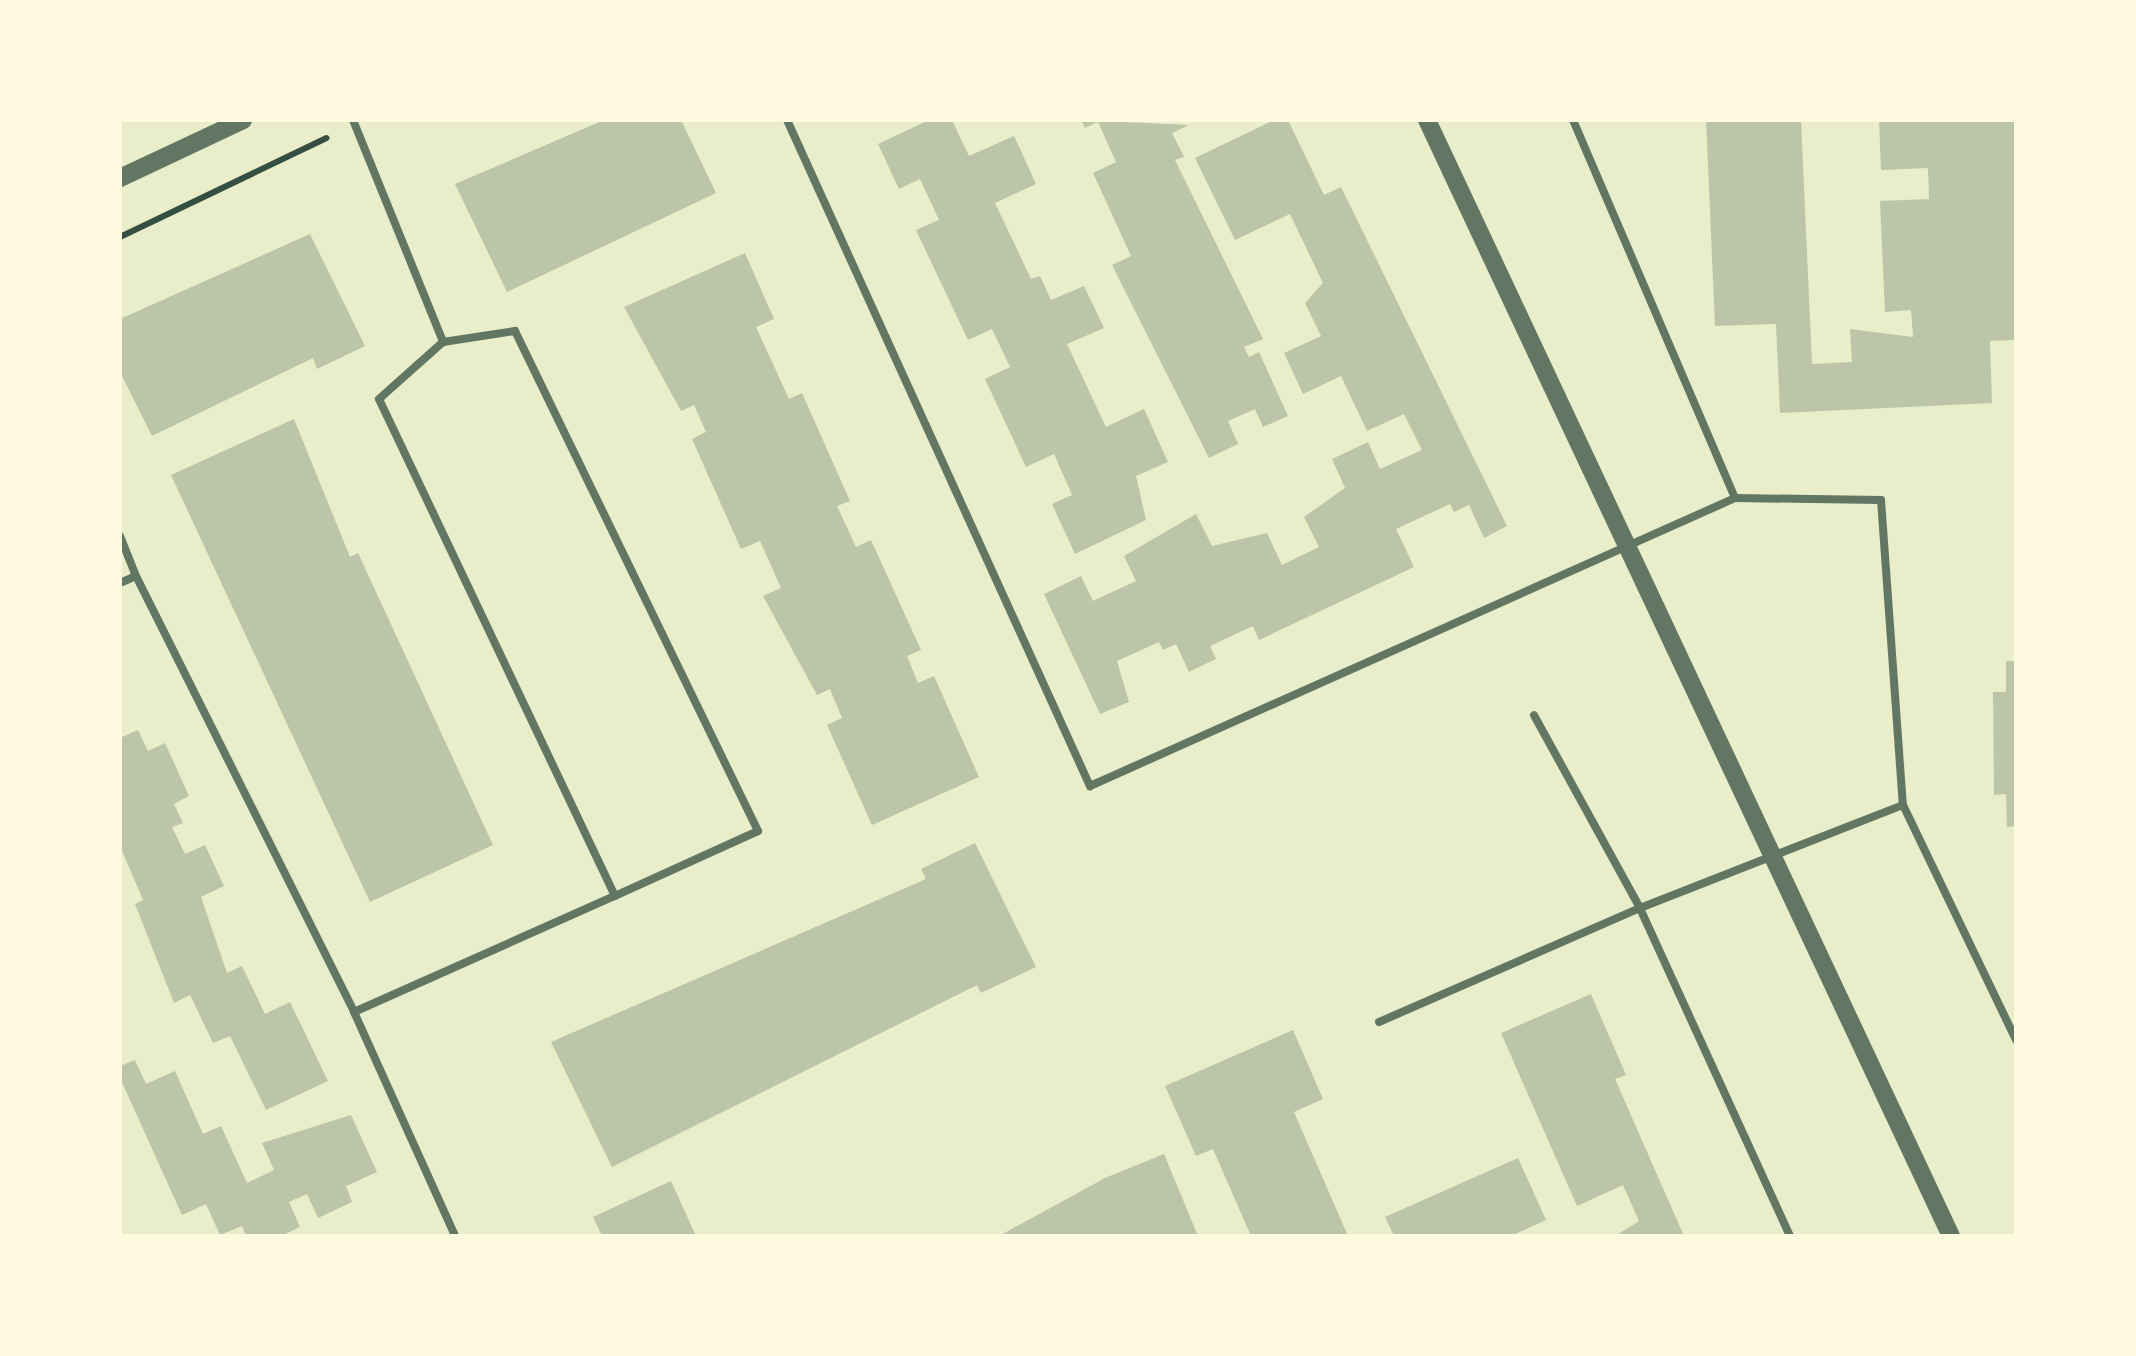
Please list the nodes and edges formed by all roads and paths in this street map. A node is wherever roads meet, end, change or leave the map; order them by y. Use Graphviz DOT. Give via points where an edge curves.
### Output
graph roads {
  1 [pos="242,120"];
  2 [pos="787,120"];
  3 [pos="1427,120"];
  4 [pos="1573,120"];
  5 [pos="354,122"];
  6 [pos="120,178"];
  7 [pos="120,237"];
  8 [pos="443,342"];
  9 [pos="1735,498"];
  10 [pos="120,536"];
  11 [pos="1630,544"];
  12 [pos="136,576"];
  13 [pos="120,584"];
  14 [pos="1534,714"];
  15 [pos="1903,805"];
  16 [pos="1781,858"];
  17 [pos="615,896"];
  18 [pos="1640,908"];
  19 [pos="354,1012"];
  20 [pos="1378,1022"];
  21 [pos="2016,1040"];
  22 [pos="455,1236"];
  23 [pos="1790,1236"];
  24 [pos="1950,1236"];
  1 -- 6 [label="street"];
  2 -- 11 [label="lane" via="1090,786"];
  3 -- 11 [label="street"];
  4 -- 9 [label="lane"];
  5 -- 7 [label="path"];
  5 -- 8 [label="lane"];
  8 -- 17 [label="lane" via="379,399"];
  8 -- 17 [label="lane" via="515,331 758,831"];
  9 -- 11 [label="lane"];
  9 -- 15 [label="lane" via="1882,500"];
  10 -- 12 [label="lane"];
  11 -- 16 [label="street"];
  12 -- 13 [label="lane"];
  12 -- 19 [label="lane"];
  14 -- 18 [label="lane"];
  15 -- 16 [label="lane"];
  15 -- 21 [label="lane"];
  16 -- 18 [label="lane"];
  16 -- 24 [label="street"];
  17 -- 19 [label="lane"];
  18 -- 20 [label="lane"];
  18 -- 23 [label="lane"];
  19 -- 22 [label="lane"];
}
